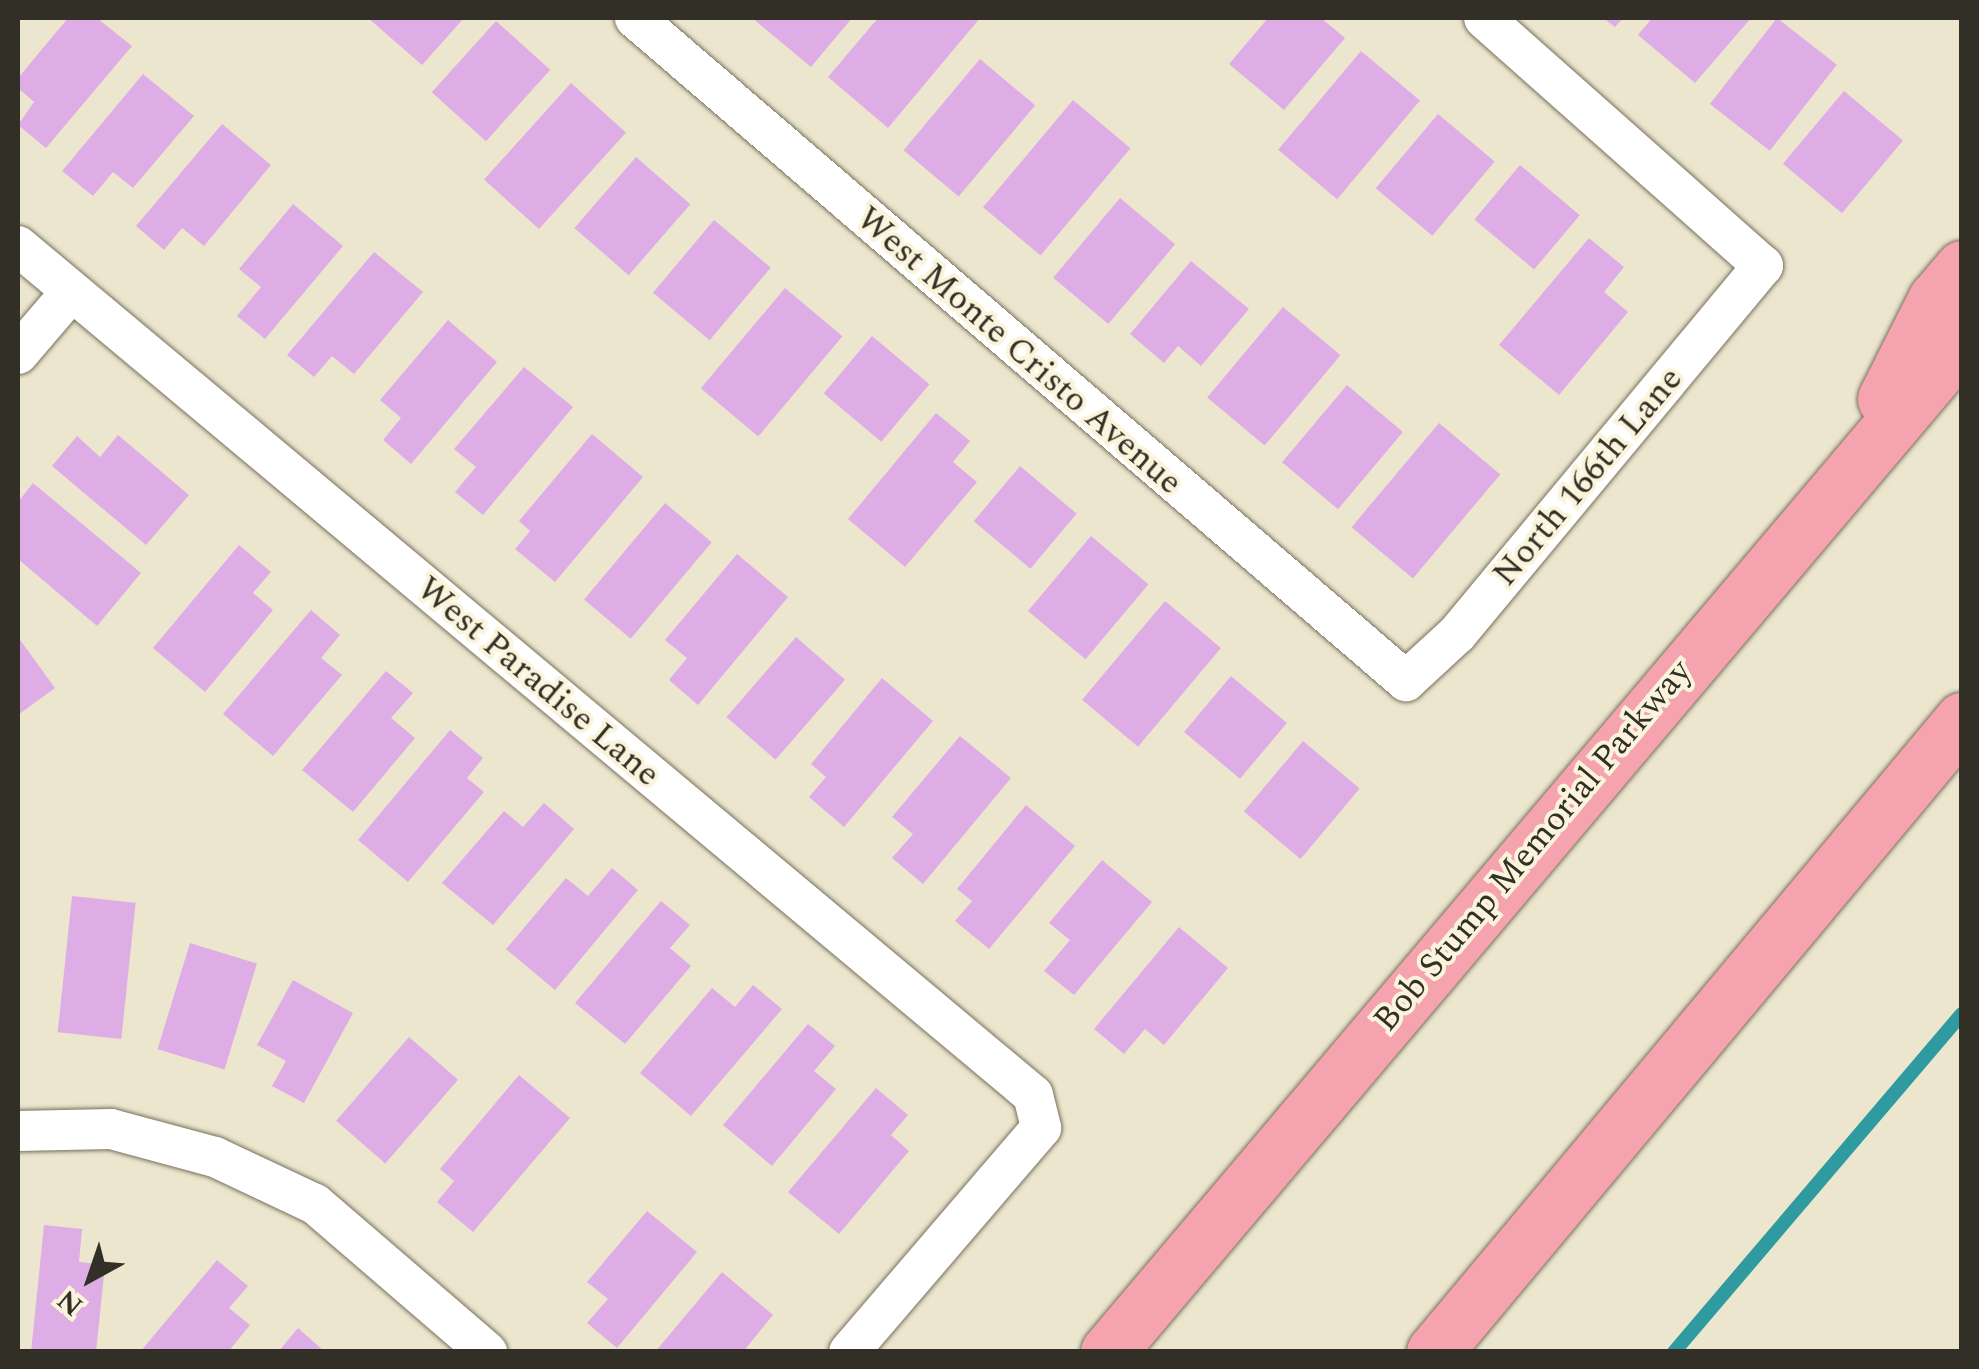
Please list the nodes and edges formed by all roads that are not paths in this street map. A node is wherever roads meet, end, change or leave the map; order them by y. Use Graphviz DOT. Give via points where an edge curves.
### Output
graph roads {
  1 [pos="636,18"];
  2 [pos="1484,18"];
  3 [pos="18,246"];
  4 [pos="1962,268"];
  5 [pos="71,292"];
  6 [pos="1962,342"];
  7 [pos="18,354"];
  8 [pos="1846,476"];
  9 [pos="1406,681"];
  10 [pos="1962,720"];
  11 [pos="1962,756"];
  12 [pos="1836,878"];
  13 [pos="1299,1122"];
  14 [pos="18,1130"];
  15 [pos="486,1352"];
  16 [pos="849,1352"];
  17 [pos="1088,1352"];
  18 [pos="1108,1352"];
  19 [pos="1434,1352"];
  1 -- 9 [label="street, West Monte Cristo Avenue"];
  2 -- 9 [label="street, North 166th Lane" via="1764,266 1458,634"];
  3 -- 5 [label="street, West Paradise Lane"];
  4 -- 8 [label="highway" via="1935,300"];
  5 -- 7 [label="street"];
  5 -- 16 [label="street, West Paradise Lane" via="1033,1096 1041,1128"];
  6 -- 8 [label="highway, Bob Stump Memorial Parkway"];
  8 -- 13 [label="highway, Bob Stump Memorial Parkway"];
  10 -- 12 [label="highway"];
  11 -- 12 [label="highway"];
  12 -- 19 [label="highway"];
  13 -- 17 [label="highway"];
  13 -- 18 [label="highway, Bob Stump Memorial Parkway"];
  14 -- 15 [label="street" via="111,1129 215,1157 315,1204"];
}
